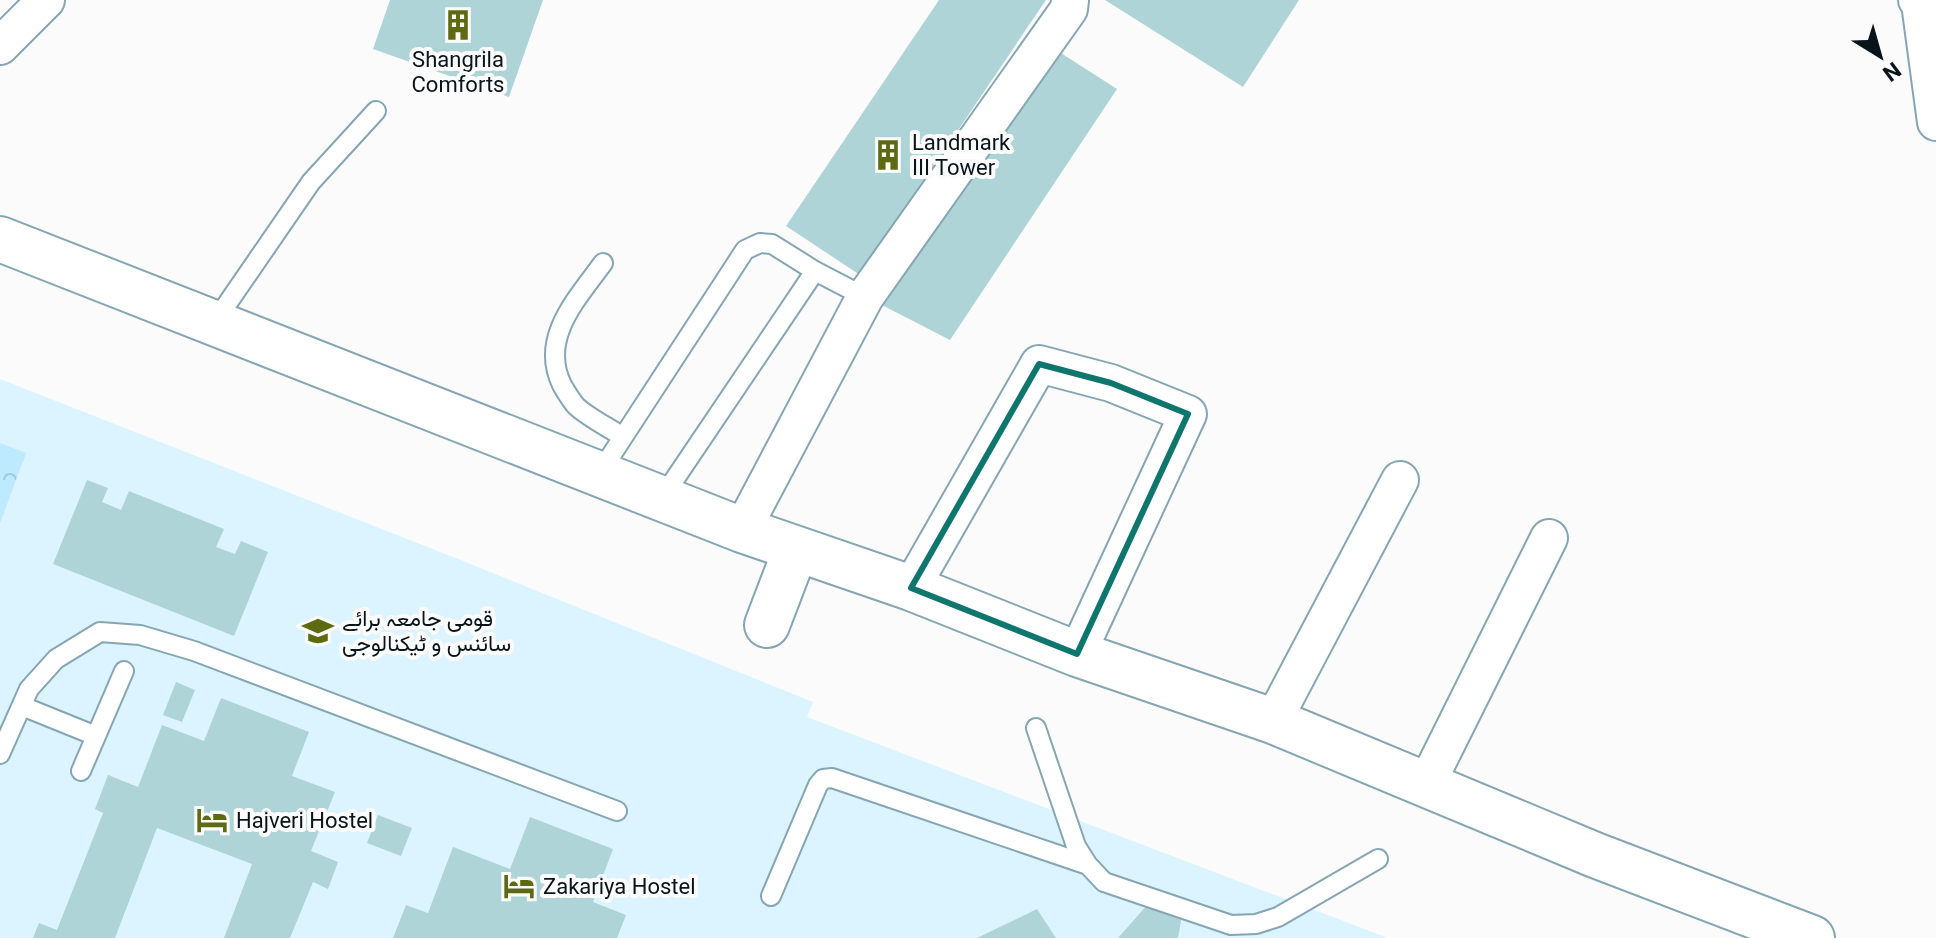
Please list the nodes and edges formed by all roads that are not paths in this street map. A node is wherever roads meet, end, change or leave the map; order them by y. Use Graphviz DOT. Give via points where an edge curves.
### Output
graph roads {
  1 [pos="46,0"];
  2 [pos="1070,0"];
  3 [pos="1917,0"];
  4 [pos="0,46"];
  5 [pos="376,111"];
  6 [pos="1936,122"];
  7 [pos="0,239"];
  8 [pos="603,263"];
  9 [pos="815,271"];
  10 [pos="865,297"];
  11 [pos="214,323"];
  12 [pos="623,437"];
  13 [pos="599,474"];
  14 [pos="1400,480"];
  15 [pos="662,498"];
  16 [pos="742,530"];
  17 [pos="1549,538"];
  18 [pos="796,549"];
  19 [pos="911,588"];
  20 [pos="767,625"];
  21 [pos="1077,654"];
  22 [pos="124,671"];
  23 [pos="22,706"];
  24 [pos="1273,721"];
  25 [pos="1036,728"];
  26 [pos="96,736"];
  27 [pos="0,754"];
  28 [pos="81,771"];
  29 [pos="1426,785"];
  30 [pos="617,811"];
  31 [pos="1378,859"];
  32 [pos="1088,865"];
  33 [pos="771,896"];
  34 [pos="1812,938"];
  1 -- 4 [label="street"];
  2 -- 10 [label="street" via="1069,9"];
  3 -- 6 [label="street"];
  5 -- 11 [label="lane" via="311,182"];
  7 -- 11 [label="main road"];
  8 -- 12 [label="lane" via="558,332 554,357 558,376 577,406"];
  9 -- 10 [label="lane"];
  9 -- 12 [label="lane" via="772,244 745,250"];
  9 -- 15 [label="lane"];
  10 -- 16 [label="street"];
  11 -- 13 [label="main road"];
  12 -- 13 [label="lane"];
  13 -- 15 [label="main road"];
  14 -- 24 [label="street"];
  15 -- 16 [label="main road"];
  16 -- 18 [label="main road"];
  17 -- 29 [label="street"];
  18 -- 19 [label="main road"];
  18 -- 20 [label="main road"];
  19 -- 21 [label="main road"];
  19 -- 21 [label="street" via="1039,364 1111,383 1188,414"];
  21 -- 24 [label="main road"];
  22 -- 26 [label="lane"];
  23 -- 26 [label="lane"];
  23 -- 27 [label="lane"];
  23 -- 30 [label="lane" via="29,689 56,659 100,632 140,635"];
  24 -- 29 [label="main road"];
  25 -- 32 [label="lane" via="1076,846"];
  26 -- 28 [label="lane"];
  29 -- 34 [label="main road"];
  31 -- 32 [label="lane" via="1278,917 1231,925 1104,882"];
  32 -- 33 [label="lane" via="832,778 818,785"];
}
